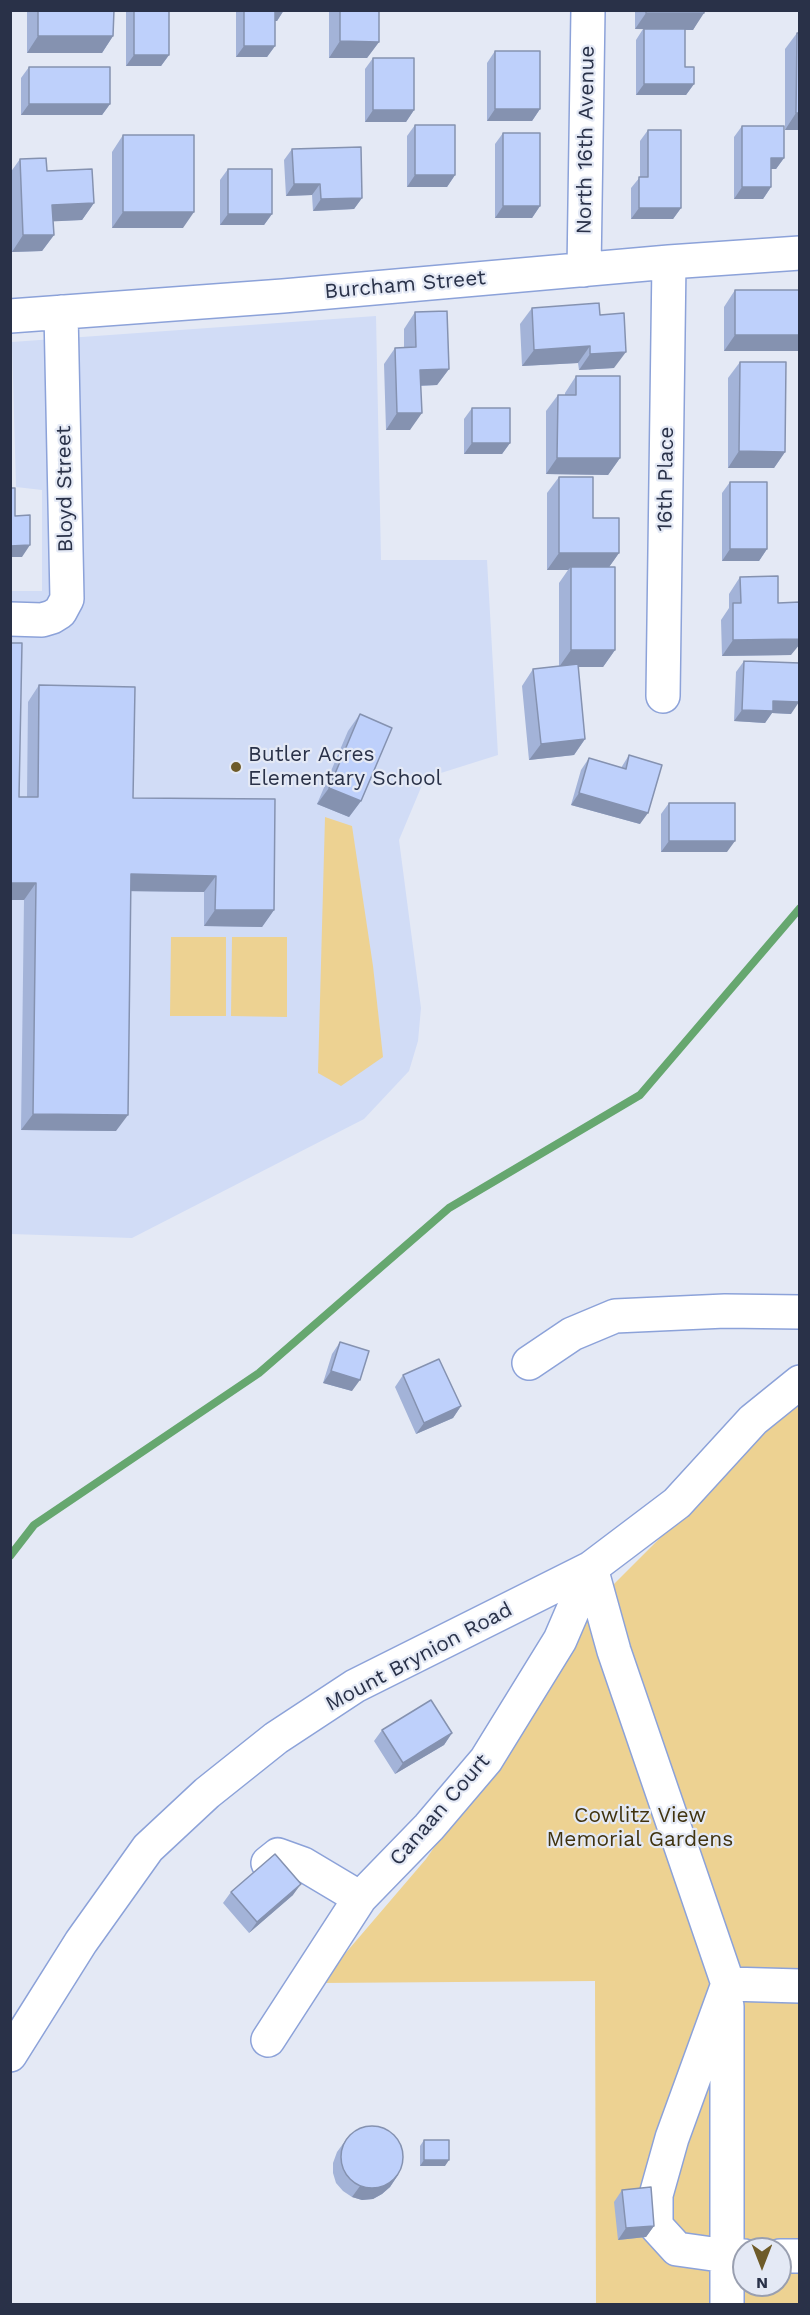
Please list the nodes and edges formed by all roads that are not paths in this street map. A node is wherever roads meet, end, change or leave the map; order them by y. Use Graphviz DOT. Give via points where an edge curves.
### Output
graph roads {
  1 [pos="588,10"];
  2 [pos="800,252"];
  3 [pos="669,262"];
  4 [pos="584,270"];
  5 [pos="61,312"];
  6 [pos="10,316"];
  7 [pos="10,619"];
  8 [pos="663,696"];
  9 [pos="800,1312"];
  10 [pos="529,1363"];
  11 [pos="800,1382"];
  12 [pos="591,1568"];
  13 [pos="268,1863"];
  14 [pos="360,1898"];
  15 [pos="728,1984"];
  16 [pos="800,1986"];
  17 [pos="268,2040"];
  18 [pos="10,2055"];
  19 [pos="735,2237"];
  20 [pos="732,2256"];
  21 [pos="732,2274"];
  22 [pos="727,2304"];
  1 -- 4 [label="street, North 16th Avenue"];
  2 -- 3 [label="street, Burcham Street"];
  3 -- 4 [label="street, Burcham Street"];
  3 -- 8 [label="street, 16th Place"];
  4 -- 5 [label="street, Burcham Street"];
  5 -- 6 [label="street, Burcham Street"];
  5 -- 7 [label="street, Bloyd Street" via="67,599 52,617"];
  9 -- 10 [label="street" via="615,1316 572,1334"];
  11 -- 12 [label="street, Mount Brynion Road" via="753,1420 677,1503"];
  12 -- 14 [label="street, Canaan Court" via="560,1640 486,1760 429,1827"];
  12 -- 15 [label="street" via="614,1651"];
  12 -- 18 [label="street, Mount Brynion Road" via="355,1686 276,1737 207,1793 148,1848 81,1942"];
  13 -- 14 [label="street" via="278,1855 303,1864"];
  14 -- 17 [label="street, Canaan Court"];
  15 -- 16 [label="street"];
  15 -- 19 [label="street"];
  15 -- 20 [label="street" via="672,2138 656,2195 656,2226 677,2248"];
  21 -- 22 [label="street"];
}
